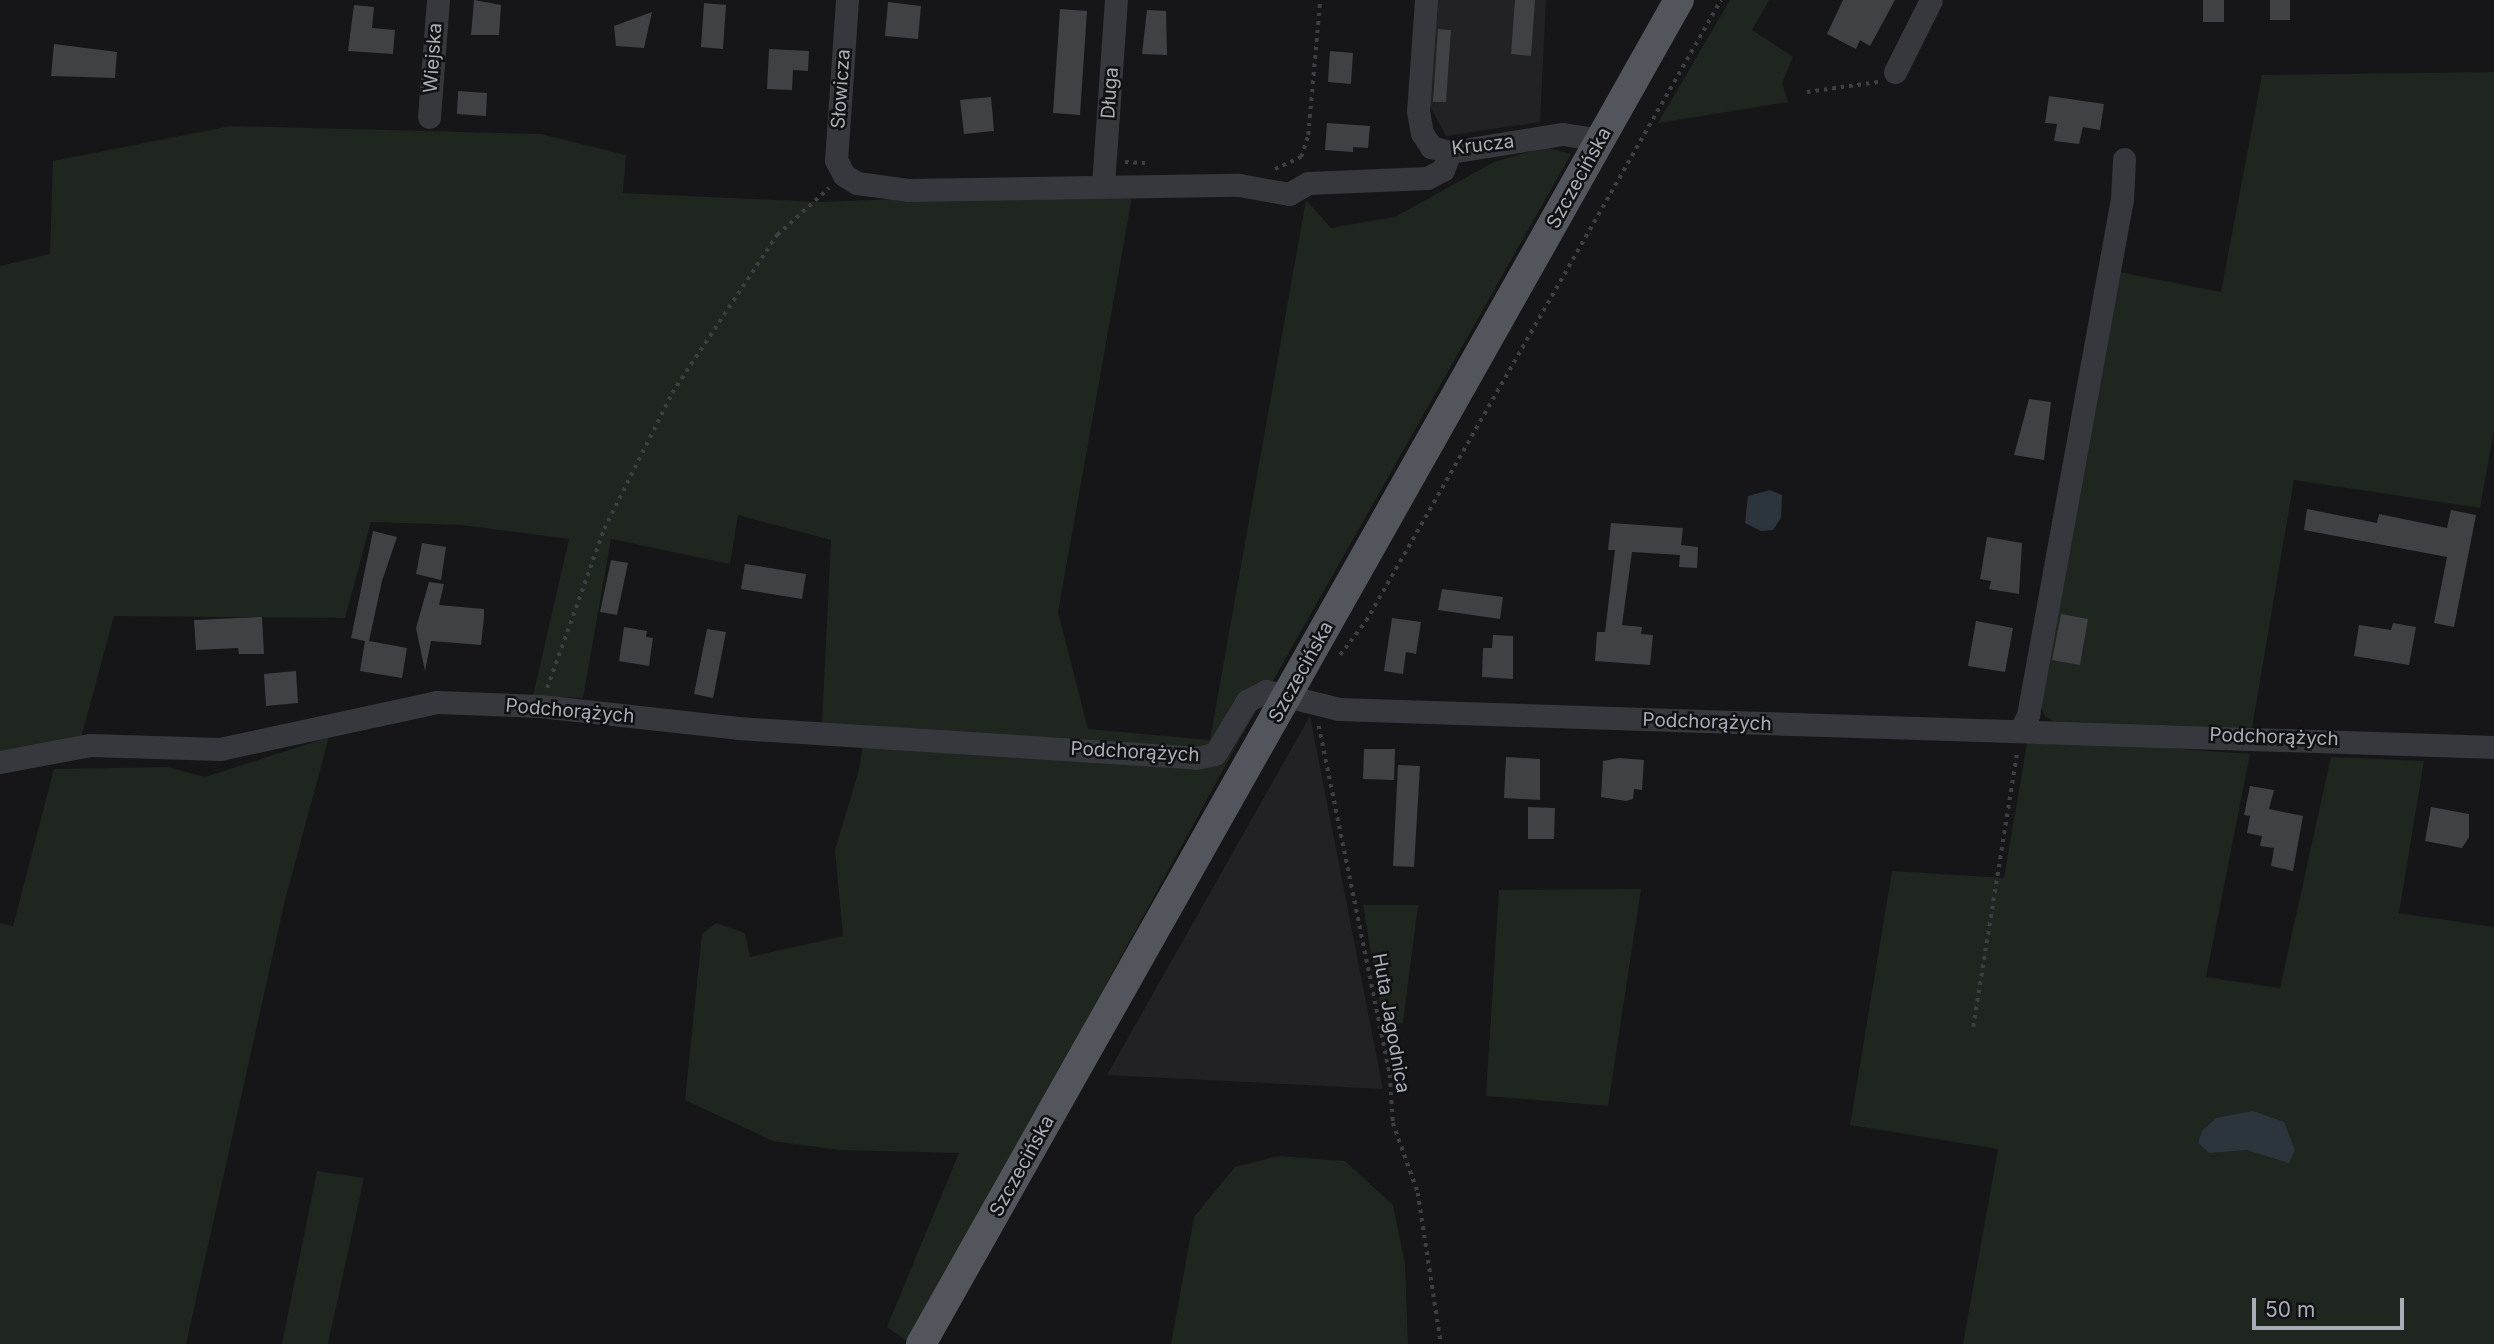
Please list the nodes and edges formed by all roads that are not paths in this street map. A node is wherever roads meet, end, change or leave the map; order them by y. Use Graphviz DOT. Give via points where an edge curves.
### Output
graph roads {
  1 [pos="438,0"];
  2 [pos="847,0"];
  3 [pos="1116,0"];
  4 [pos="1426,0"];
  5 [pos="1679,0"];
  6 [pos="1931,0"];
  7 [pos="1895,72"];
  8 [pos="429,117"];
  9 [pos="1600,139"];
  10 [pos="1450,152"];
  11 [pos="2124,159"];
  12 [pos="1103,185"];
  13 [pos="1287,698"];
  14 [pos="2021,729"];
  15 [pos="2494,747"];
  16 [pos="0,762"];
  17 [pos="921,1344"];
  1 -- 8 [label="street, Wiejska"];
  2 -- 12 [label="street, Słowicza" via="836,160 844,176 868,186 908,190"];
  3 -- 12 [label="street, Długa"];
  4 -- 10 [label="street, Krucza" via="1418,111 1422,133 1431,147"];
  5 -- 9 [label="main road, Szczecińska"];
  6 -- 7 [label="street"];
  9 -- 10 [label="street, Krucza" via="1563,134"];
  9 -- 13 [label="main road, Szczecińska"];
  10 -- 12 [label="street" via="1443,170 1427,178 1308,183 1289,194 1239,185"];
  11 -- 14 [label="street" via="2122,200 2028,715"];
  13 -- 14 [label="street, Podchorążych" via="1318,706 1777,725"];
  13 -- 16 [label="street, Podchorążych" via="1266,691 1252,696 1215,754 1196,758 738,728 541,706 438,702 232,748 90,745"];
  13 -- 17 [label="main road, Szczecińska"];
  14 -- 15 [label="street, Podchorążych"];
}
